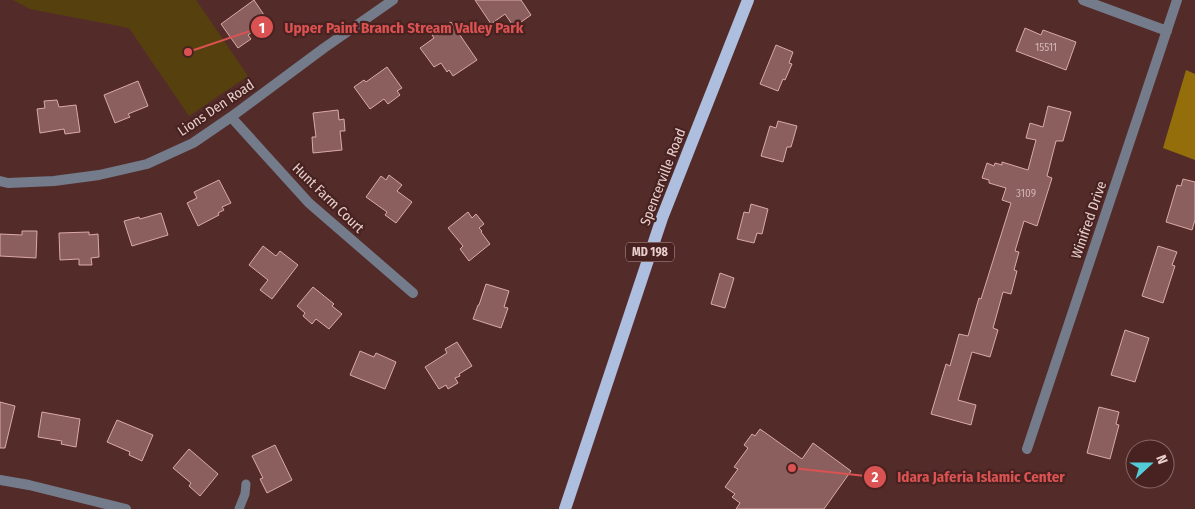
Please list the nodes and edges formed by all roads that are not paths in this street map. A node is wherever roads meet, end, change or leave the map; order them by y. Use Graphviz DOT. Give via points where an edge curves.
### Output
graph roads {
  1 [pos="393,0"];
  2 [pos="748,0"];
  3 [pos="1083,0"];
  4 [pos="1177,0"];
  5 [pos="1167,30"];
  6 [pos="231,117"];
  7 [pos="0,181"];
  8 [pos="413,293"];
  9 [pos="1027,449"];
  10 [pos="0,480"];
  11 [pos="246,484"];
  12 [pos="126,509"];
  13 [pos="239,509"];
  14 [pos="565,509"];
  1 -- 6 [label="street, Lions Den Road"];
  2 -- 14 [label="main road, Spencerville Road / MD 198" via="662,218"];
  3 -- 5 [label="street"];
  4 -- 5 [label="street, Winifred Drive"];
  5 -- 9 [label="street, Winifred Drive"];
  6 -- 7 [label="street, Lions Den Road" via="193,143 147,164 54,181"];
  6 -- 8 [label="street, Hunt Farm Court" via="309,203"];
  10 -- 12 [label="street"];
  11 -- 13 [label="lane"];
}
